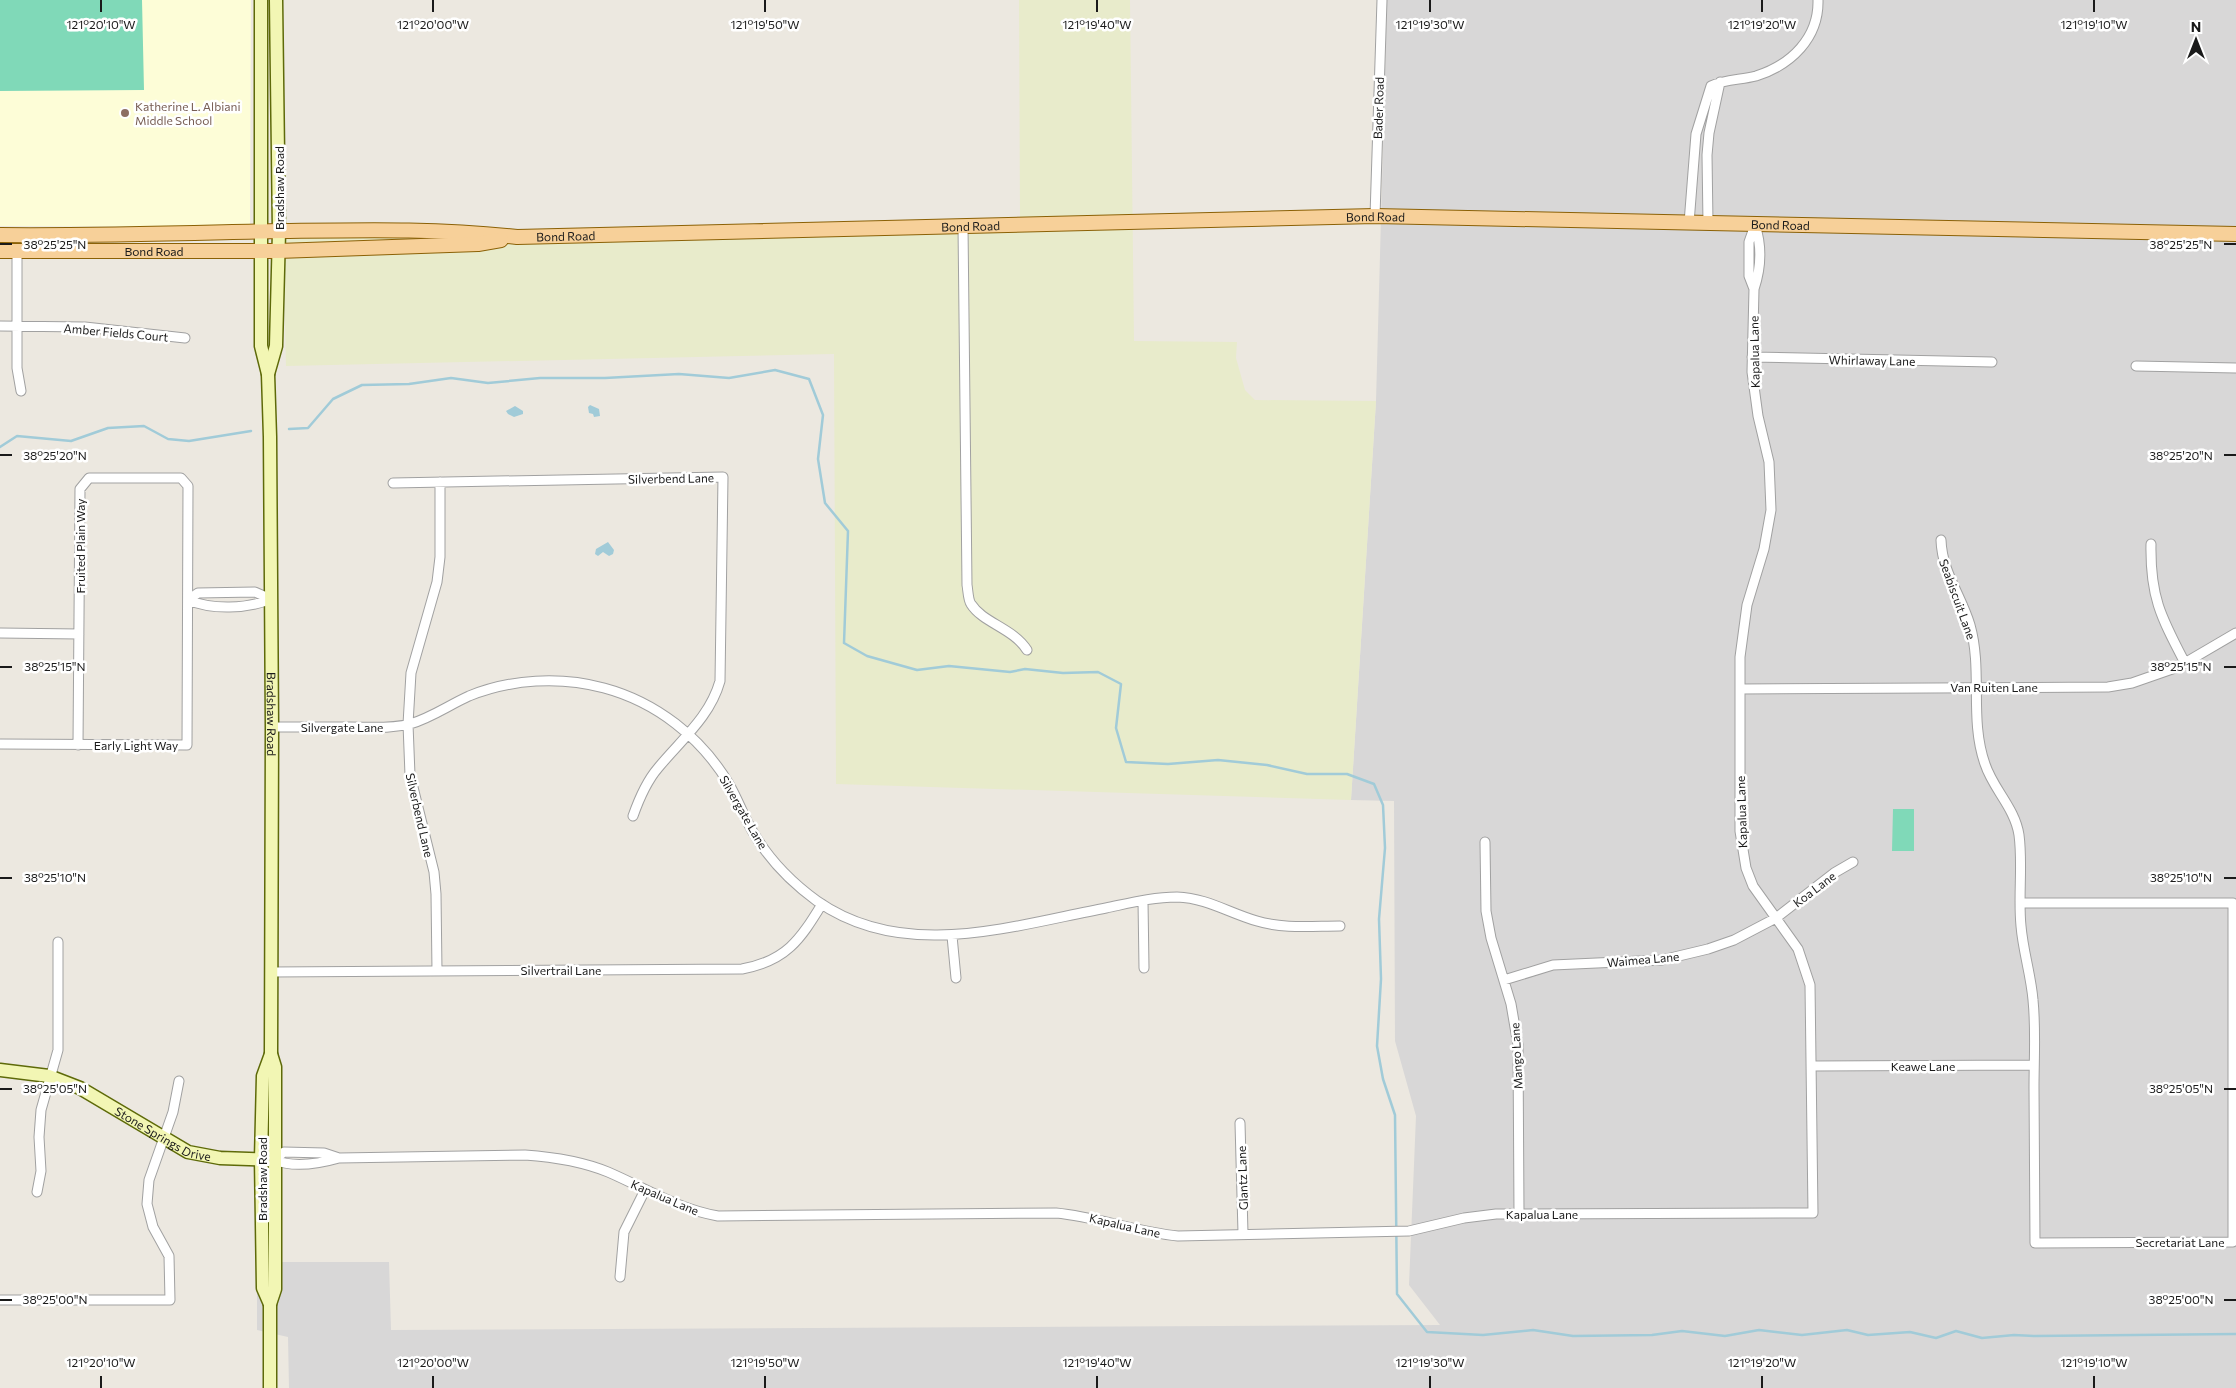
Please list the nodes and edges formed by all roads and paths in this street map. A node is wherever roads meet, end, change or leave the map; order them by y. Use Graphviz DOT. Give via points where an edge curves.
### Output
graph roads {
  1 [pos="261,0"];
  2 [pos="276,0"];
  3 [pos="1382,0"];
  4 [pos="1818,0"];
  5 [pos="1720,82"];
  6 [pos="1375,216"];
  7 [pos="1689,223"];
  8 [pos="1708,223"];
  9 [pos="1754,225"];
  10 [pos="963,226"];
  11 [pos="446,231"];
  12 [pos="261,232"];
  13 [pos="279,232"];
  14 [pos="2236,234"];
  15 [pos="0,235"];
  16 [pos="516,237"];
  17 [pos="372,248"];
  18 [pos="278,250"];
  19 [pos="261,251"];
  20 [pos="0,252"];
  21 [pos="17,252"];
  22 [pos="0,326"];
  23 [pos="17,326"];
  24 [pos="186,338"];
  25 [pos="1752,357"];
  26 [pos="1992,362"];
  27 [pos="2136,366"];
  28 [pos="2236,368"];
  29 [pos="268,374"];
  30 [pos="21,391"];
  31 [pos="440,482"];
  32 [pos="393,483"];
  33 [pos="1941,540"];
  34 [pos="2151,544"];
  35 [pos="271,599"];
  36 [pos="188,600"];
  37 [pos="0,633"];
  38 [pos="2236,633"];
  39 [pos="79,634"];
  40 [pos="1027,650"];
  41 [pos="2185,663"];
  42 [pos="1977,687"];
  43 [pos="1740,689"];
  44 [pos="408,724"];
  45 [pos="272,726"];
  46 [pos="688,734"];
  47 [pos="0,744"];
  48 [pos="78,745"];
  49 [pos="633,816"];
  50 [pos="1485,842"];
  51 [pos="1853,862"];
  52 [pos="1143,901"];
  53 [pos="2020,903"];
  54 [pos="822,904"];
  55 [pos="1776,918"];
  56 [pos="1340,926"];
  57 [pos="952,936"];
  58 [pos="58,942"];
  59 [pos="1144,968"];
  60 [pos="437,971"];
  61 [pos="272,972"];
  62 [pos="956,978"];
  63 [pos="1504,980"];
  64 [pos="1812,1066"];
  65 [pos="2034,1066"];
  66 [pos="0,1070"];
  67 [pos="49,1076"];
  68 [pos="179,1080"];
  69 [pos="1240,1123"];
  70 [pos="164,1138"];
  71 [pos="268,1159"];
  72 [pos="645,1190"];
  73 [pos="37,1192"];
  74 [pos="1519,1214"];
  75 [pos="1243,1233"];
  76 [pos="620,1277"];
  77 [pos="0,1300"];
  78 [pos="270,1388"];
  1 -- 12 [label="main road, Bradshaw Road"];
  2 -- 13 [label="main road, Bradshaw Road"];
  3 -- 6 [label="street, Bader Road"];
  4 -- 5 [label="street" via="1814,28 1790,60 1755,76"];
  5 -- 7 [label="street" via="1711,86 1707,94 1696,134"];
  5 -- 8 [label="street" via="1707,155"];
  6 -- 7 [label="main road, Bond Road"];
  6 -- 10 [label="main road, Bond Road"];
  7 -- 8 [label="main road, Bond Road"];
  8 -- 9 [label="main road, Bond Road"];
  9 -- 14 [label="main road, Bond Road"];
  9 -- 25 [label="street, Kapalua Lane" via="1749,242 1749,276 1754,289"];
  10 -- 16 [label="main road, Bond Road"];
  10 -- 40 [label="street" via="967,585 970,604 1021,640"];
  11 -- 13 [label="main road, Bond Road"];
  11 -- 16 [label="main road, Bond Road"];
  11 -- 17 [label="main road" via="437,239 400,240"];
  12 -- 13 [label="main road, Bond Road"];
  12 -- 15 [label="main road, Bond Road"];
  12 -- 19 [label="main road, Bradshaw Road"];
  13 -- 18 [label="main road, Bradshaw Road"];
  16 -- 17 [label="main road, Bond Road" via="478,244"];
  17 -- 18 [label="main road, Bond Road"];
  18 -- 19 [label="main road, Bond Road"];
  18 -- 29 [label="main road, Bradshaw Road" via="276,346"];
  19 -- 21 [label="main road, Bond Road"];
  19 -- 29 [label="main road, Bradshaw Road" via="261,346"];
  20 -- 21 [label="main road, Bond Road"];
  21 -- 23 [label="street"];
  22 -- 23 [label="street, Amber Fields Court"];
  23 -- 24 [label="street, Amber Fields Court" via="85,327"];
  23 -- 30 [label="street" via="17,368"];
  25 -- 26 [label="street, Whirlaway Lane"];
  25 -- 43 [label="street, Kapalua Lane" via="1754,394 1769,462 1771,510 1744,626"];
  27 -- 28 [label="street"];
  29 -- 35 [label="main road, Bradshaw Road"];
  31 -- 32 [label="street, Silverbend Lane"];
  31 -- 44 [label="street, Silverbend Lane" via="437,582 412,666"];
  31 -- 46 [label="street, Silverbend Lane" via="723,477 721,676 711,706"];
  33 -- 42 [label="street, Seabiscuit Lane" via="1947,574 1970,625 1976,655"];
  34 -- 41 [label="street" via="2154,598"];
  35 -- 36 [label="street" via="254,606 200,605"];
  35 -- 36 [label="street" via="255,592 198,593"];
  35 -- 45 [label="main road, Bradshaw Road"];
  36 -- 39 [label="street, Fruited Plain Way" via="188,486 181,478 89,478 80,489"];
  36 -- 48 [label="street, Early Light Way" via="187,745"];
  37 -- 39 [label="street"];
  38 -- 41 [label="street, Van Ruiten Lane"];
  39 -- 48 [label="street, Fruited Plain Way"];
  41 -- 42 [label="street, Van Ruiten Lane" via="2156,676 2108,687"];
  42 -- 43 [label="street, Van Ruiten Lane"];
  42 -- 53 [label="street, Secretariat Lane" via="1977,724 1984,764 2014,818 2018,833"];
  43 -- 55 [label="street, Kapalua Lane" via="1742,850 1753,886"];
  44 -- 45 [label="street, Silvergate Lane" via="385,727"];
  44 -- 46 [label="street, Silvergate Lane" via="492,688 535,681 560,681 624,695 660,713"];
  44 -- 60 [label="street, Silverbend Lane" via="410,775 434,872"];
  45 -- 61 [label="main road, Bradshaw Road"];
  46 -- 49 [label="street" via="645,787"];
  46 -- 54 [label="street, Silvergate Lane" via="718,767 747,822 771,858 796,885"];
  47 -- 48 [label="street, Early Light Way"];
  50 -- 63 [label="street, Mango Lane" via="1486,911"];
  51 -- 55 [label="street, Koa Lane"];
  52 -- 56 [label="street, Silvergate Lane" via="1196,899 1260,922 1284,926"];
  52 -- 57 [label="street, Silvergate Lane"];
  52 -- 59 [label="street"];
  53 -- 65 [label="street, Secretariat Lane" via="2034,1002"];
  53 -- 65 [label="street, Secretariat Lane" via="2233,903 2233,1242 2035,1243"];
  54 -- 57 [label="street, Silvergate Lane" via="845,917 882,930"];
  54 -- 60 [label="street, Silvertrail Lane" via="805,932 784,953 764,964 742,969"];
  55 -- 63 [label="street, Waimea Lane" via="1734,940 1680,957 1553,965"];
  55 -- 64 [label="street, Kapalua Lane" via="1788,932 1805,967 1811,998"];
  57 -- 62 [label="street"];
  58 -- 67 [label="street" via="58,1050"];
  60 -- 61 [label="street, Silvertrail Lane"];
  61 -- 71 [label="main road, Bradshaw Road" via="271,1054 275,1067"];
  63 -- 74 [label="street, Mango Lane" via="1518,1045"];
  64 -- 65 [label="street, Keawe Lane"];
  64 -- 74 [label="street, Kapalua Lane" via="1813,1213"];
  66 -- 67 [label="main road, Stone Springs Drive"];
  67 -- 70 [label="main road, Stone Springs Drive" via="80,1088"];
  67 -- 73 [label="street" via="41,1110 41,1171"];
  68 -- 70 [label="street"];
  69 -- 75 [label="street, Glantz Lane"];
  70 -- 71 [label="main road, Stone Springs Drive" via="188,1152 220,1158"];
  70 -- 77 [label="street" via="149,1180 147,1204 153,1227 169,1256 170,1300"];
  71 -- 72 [label="street, Kapalua Lane" via="284,1152 324,1153 339,1158 550,1156 590,1166"];
  71 -- 78 [label="main road, Bradshaw Road" via="275,1289 270,1304"];
  72 -- 75 [label="street, Kapalua Lane" via="681,1207 718,1216 1056,1213 1102,1220 1155,1234"];
  72 -- 76 [label="street" via="624,1232"];
  74 -- 75 [label="street, Kapalua Lane" via="1464,1218 1409,1232"];
}
